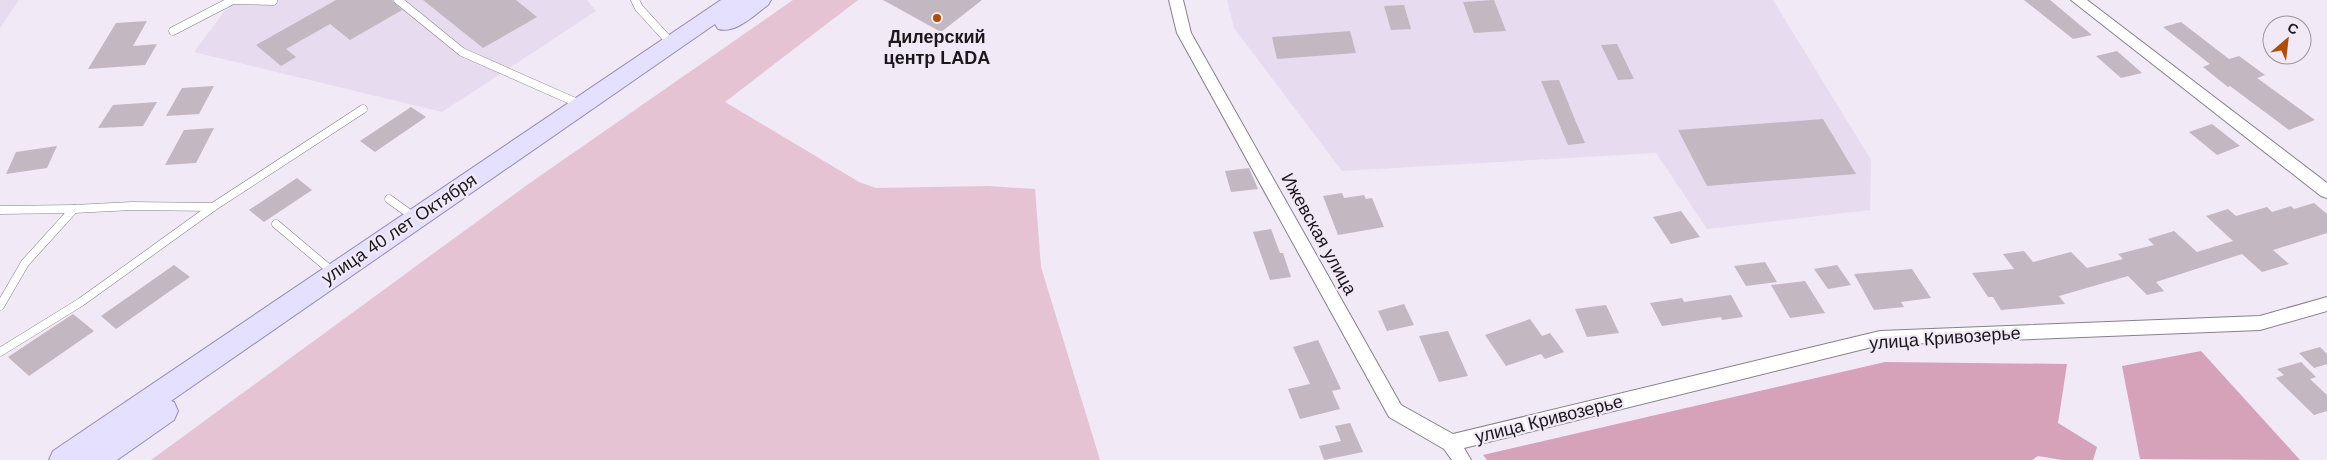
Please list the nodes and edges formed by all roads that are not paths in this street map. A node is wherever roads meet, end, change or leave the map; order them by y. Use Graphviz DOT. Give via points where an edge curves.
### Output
graph roads {
  1 [pos="231,0"];
  2 [pos="398,0"];
  3 [pos="635,0"];
  4 [pos="760,0"];
  5 [pos="1176,0"];
  6 [pos="2078,0"];
  7 [pos="273,1"];
  8 [pos="731,1"];
  9 [pos="173,31"];
  10 [pos="672,44"];
  11 [pos="582,105"];
  12 [pos="363,109"];
  13 [pos="2327,192"];
  14 [pos="389,199"];
  15 [pos="213,207"];
  16 [pos="74,209"];
  17 [pos="0,210"];
  18 [pos="415,218"];
  19 [pos="276,224"];
  20 [pos="335,273"];
  21 [pos="2327,304"];
  22 [pos="0,306"];
  23 [pos="0,352"];
  24 [pos="1451,443"];
  25 [pos="63,460"];
  26 [pos="94,460"];
  27 [pos="1462,460"];
  1 -- 7 [label="lane"];
  1 -- 9 [label="lane"];
  2 -- 11 [label="lane" via="462,52"];
  3 -- 10 [label="lane" via="638,8"];
  4 -- 26 [label="main road, улица 40 лет Октября"];
  5 -- 24 [label="street, Ижевская улица" via="1184,32 1395,411"];
  6 -- 13 [label="street"];
  8 -- 10 [label="main road, улица 40 лет Октября"];
  10 -- 11 [label="main road, улица 40 лет Октября"];
  11 -- 18 [label="main road, улица 40 лет Октября"];
  12 -- 15 [label="lane"];
  14 -- 18 [label="lane"];
  15 -- 16 [label="lane"];
  15 -- 23 [label="lane" via="80,302"];
  16 -- 17 [label="lane"];
  16 -- 22 [label="lane" via="25,263"];
  18 -- 20 [label="main road, улица 40 лет Октября"];
  19 -- 20 [label="lane"];
  20 -- 25 [label="main road, улица 40 лет Октября"];
  21 -- 24 [label="street, улица Кривозерье" via="2260,323 1880,338"];
  24 -- 27 [label="street, Ижевская улица"];
}
